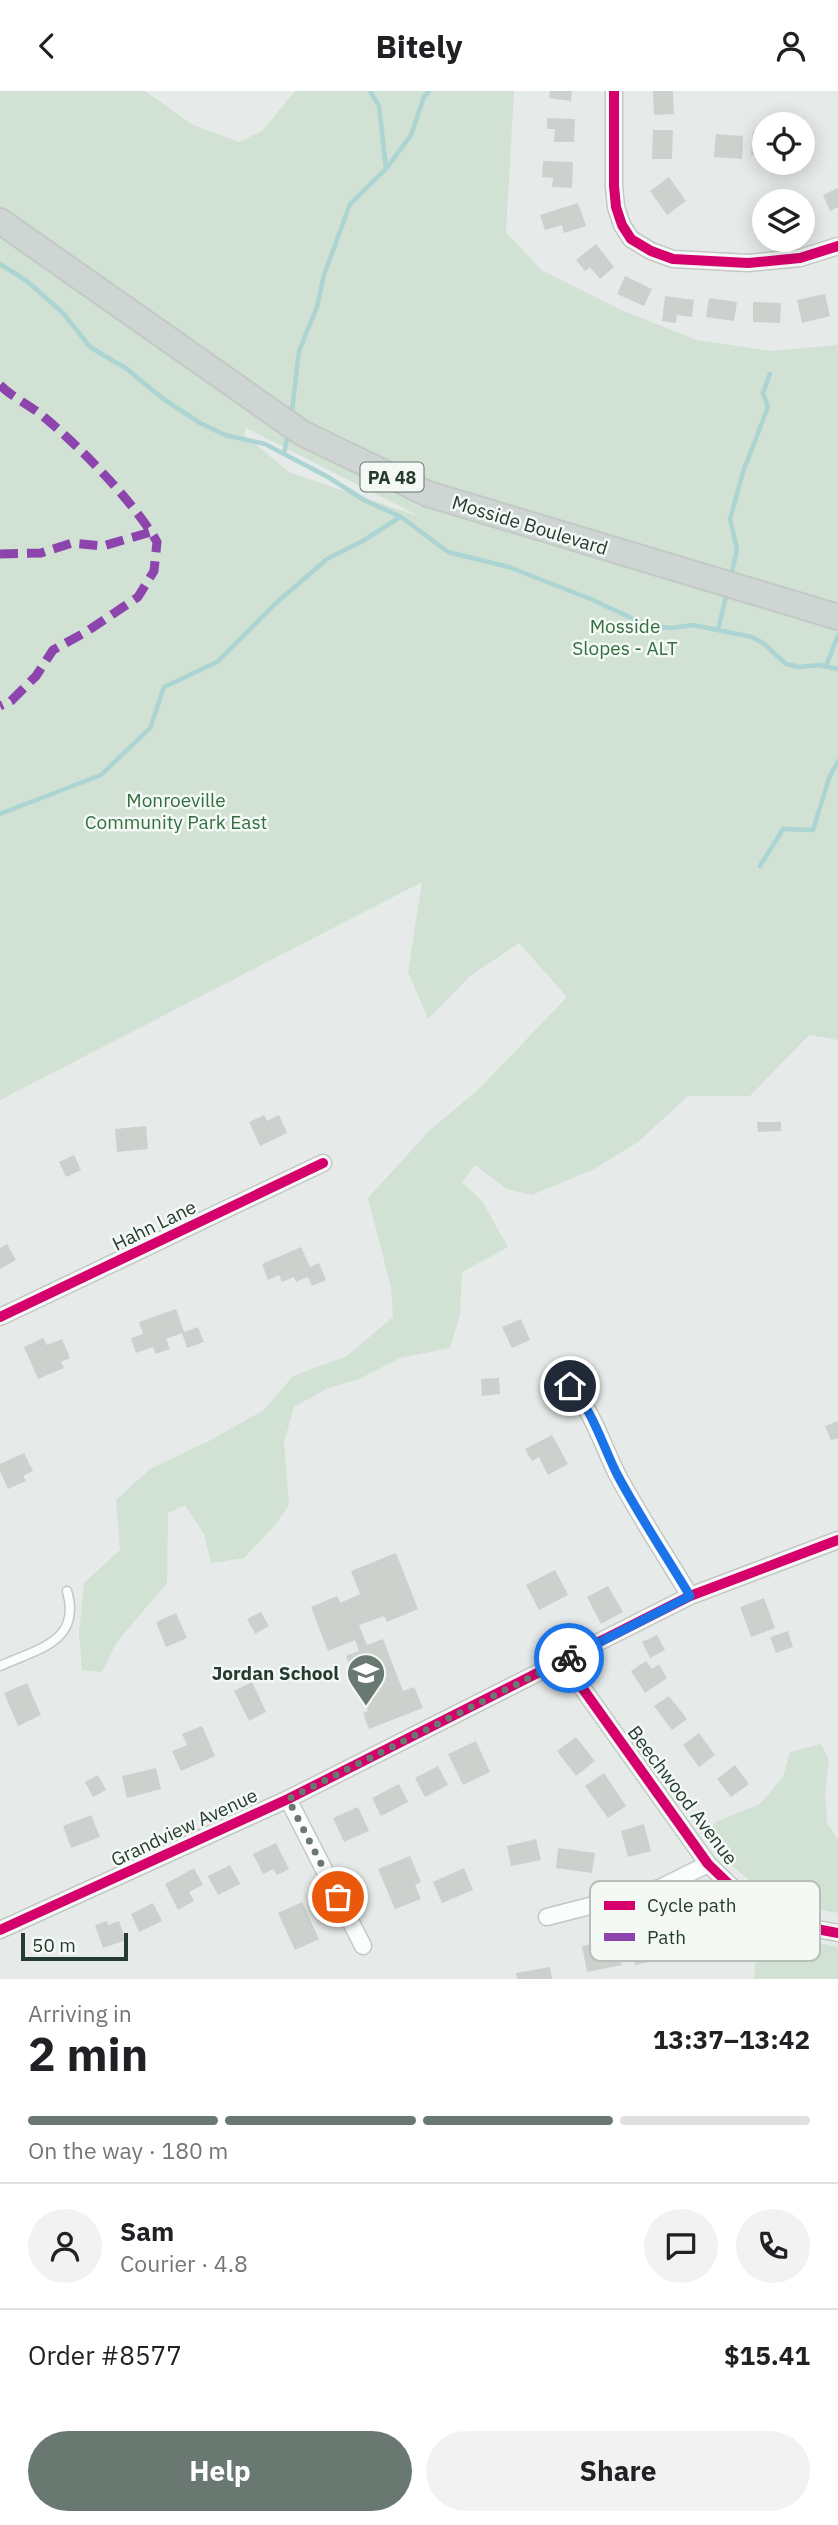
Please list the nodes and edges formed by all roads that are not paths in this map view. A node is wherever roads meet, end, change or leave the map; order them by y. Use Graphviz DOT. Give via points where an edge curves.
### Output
graph roads {
  1 [pos="614,91"];
  2 [pos="0,221"];
  3 [pos="838,246"];
  4 [pos="838,617"];
  5 [pos="323,1163"];
  6 [pos="0,1317"];
  7 [pos="570,1386"];
  8 [pos="838,1540"];
  9 [pos="67,1591"];
  10 [pos="690,1596"];
  11 [pos="563,1661"];
  12 [pos="0,1666"];
  13 [pos="288,1799"];
  14 [pos="708,1864"];
  15 [pos="674,1881"];
  16 [pos="726,1881"];
  17 [pos="590,1906"];
  18 [pos="547,1917"];
  19 [pos="0,1930"];
  20 [pos="820,1930"];
  21 [pos="838,1933"];
  22 [pos="363,1946"];
  1 -- 3 [label="street" via="616,207 631,239 673,259 748,263 800,258"];
  2 -- 4 [label="main road, Mosside Boulevard / PA 48" via="302,433 428,494"];
  5 -- 6 [label="street, Hahn Lane"];
  7 -- 10 [label="street"];
  8 -- 10 [label="street, Grandview Avenue"];
  9 -- 12 [label="lane" via="71,1614 61,1635"];
  10 -- 11 [label="street, Grandview Avenue"];
  11 -- 13 [label="street, Grandview Avenue"];
  11 -- 14 [label="street, Beechwood Avenue"];
  13 -- 19 [label="street, Grandview Avenue"];
  13 -- 22 [label="street"];
  14 -- 15 [label="street"];
  14 -- 16 [label="street, Beechwood Avenue"];
  17 -- 18 [label="street"];
  20 -- 21 [label="street, Beechwood Avenue"];
}
